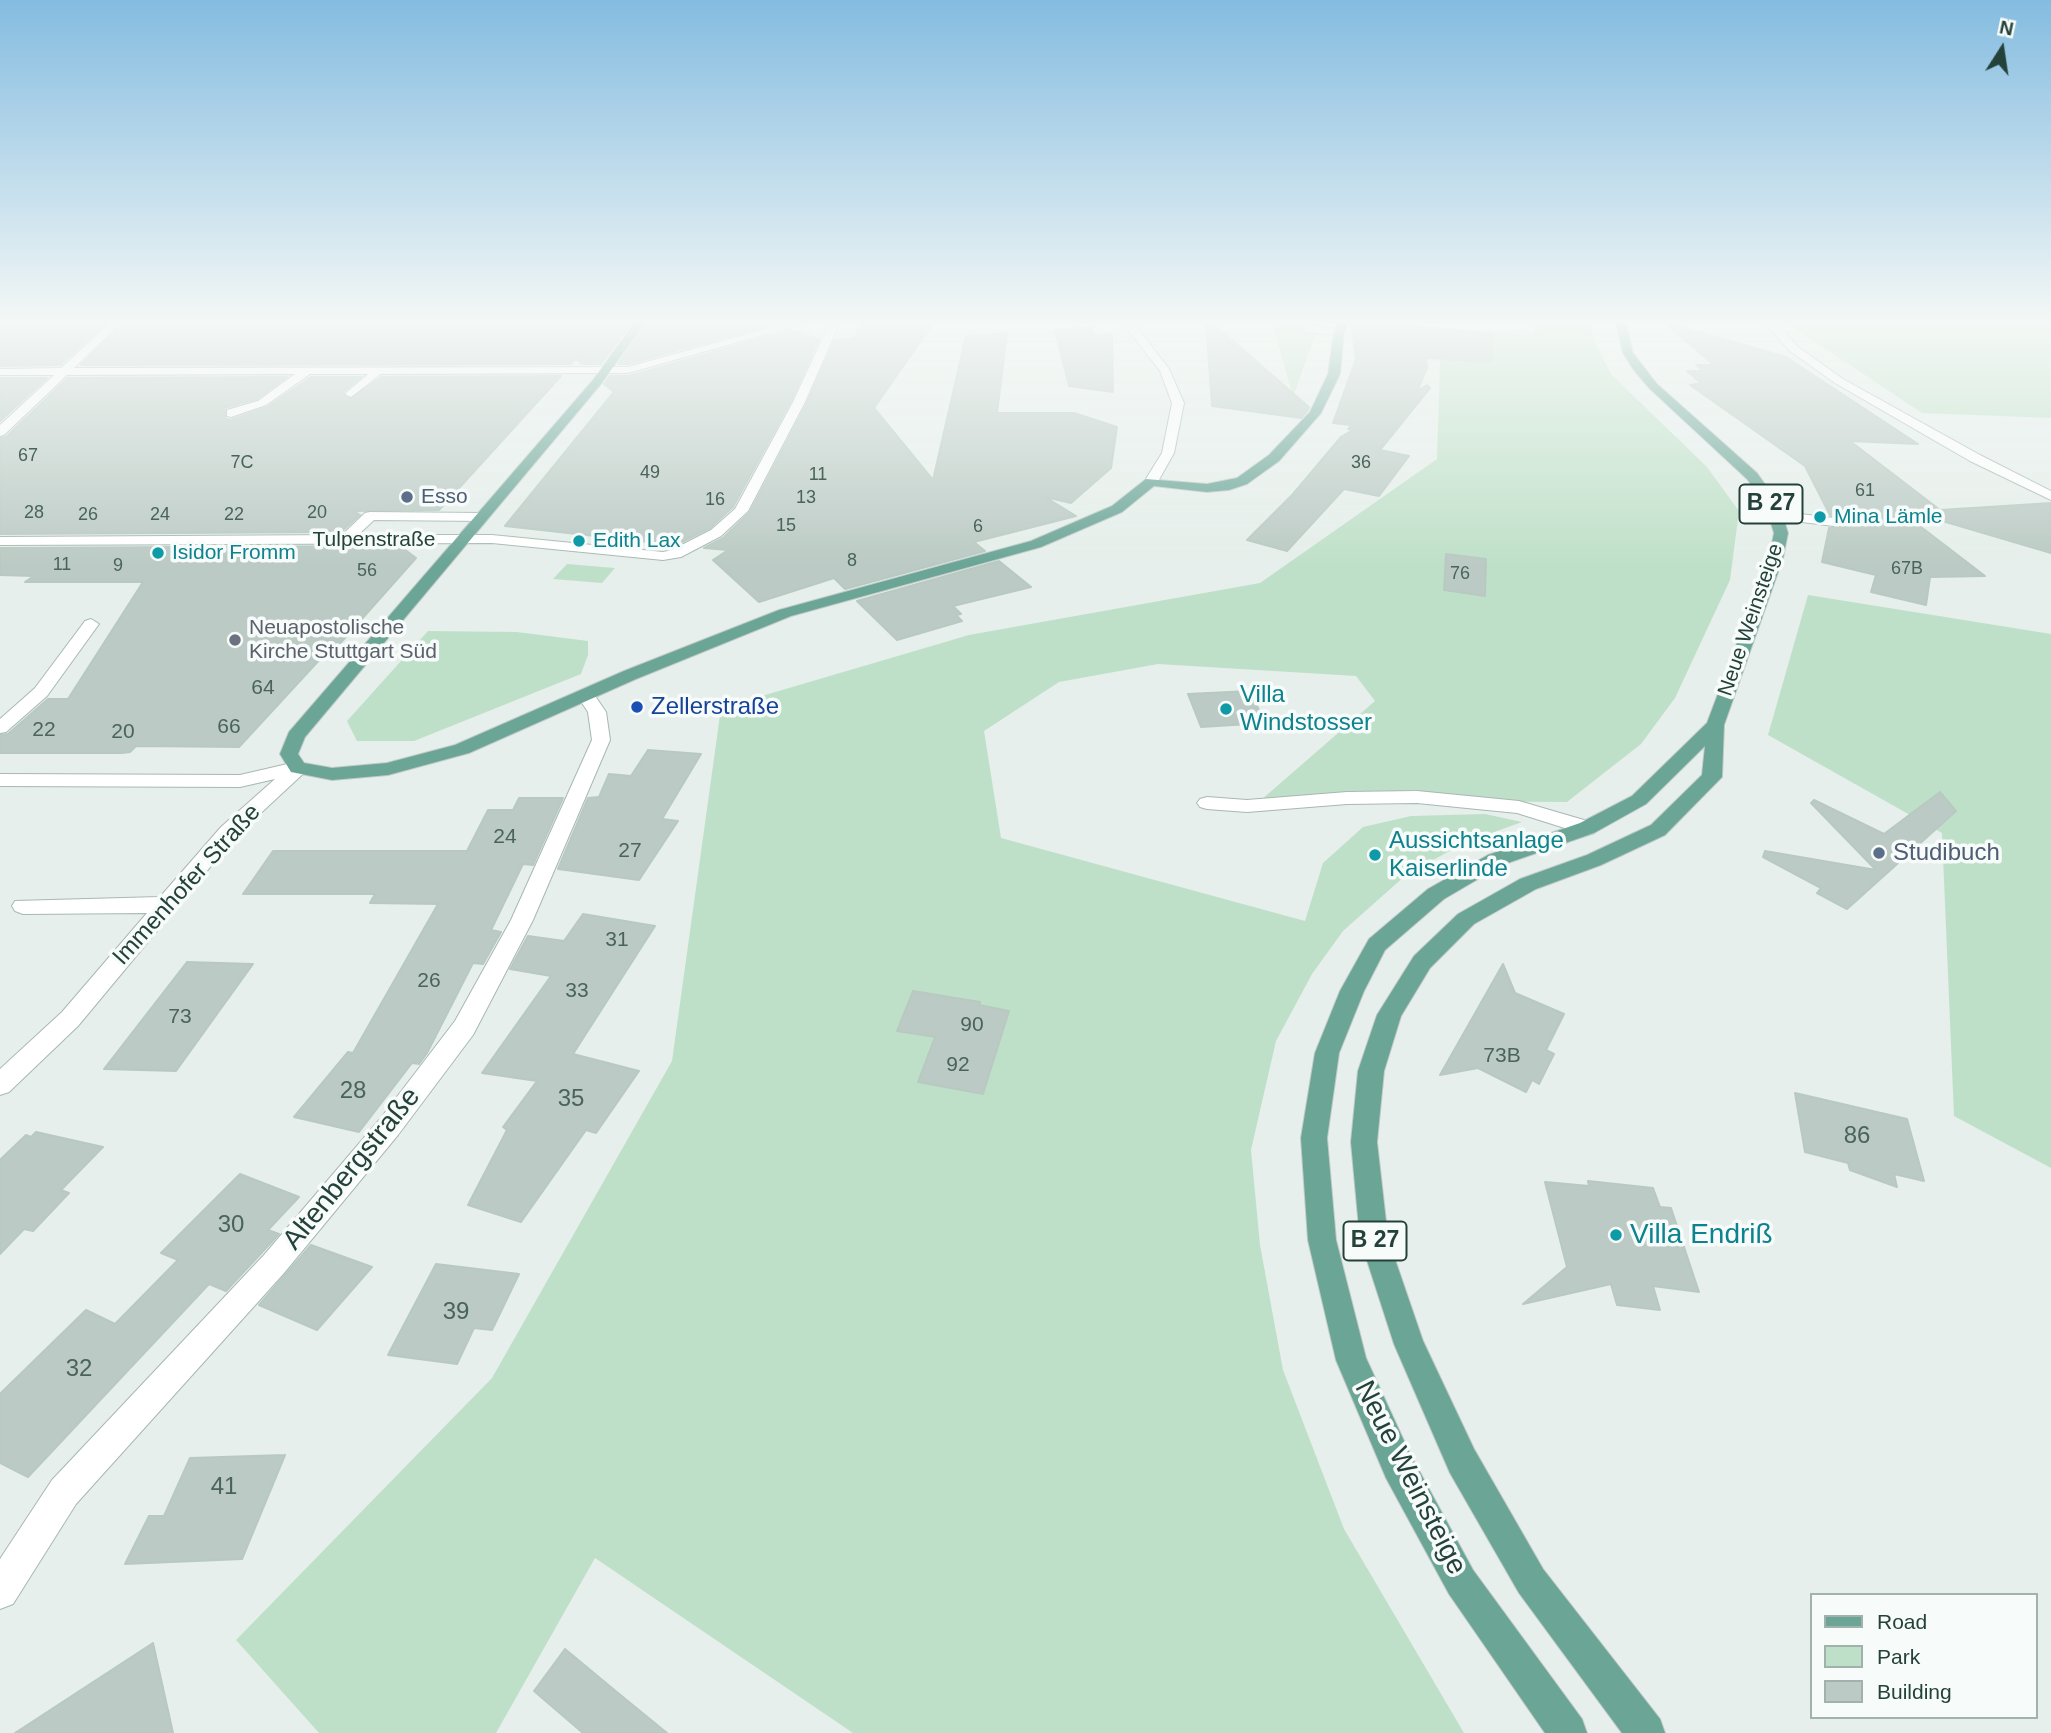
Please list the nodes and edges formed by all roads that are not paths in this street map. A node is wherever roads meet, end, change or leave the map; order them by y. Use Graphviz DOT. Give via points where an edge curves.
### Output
graph roads {
  1 [pos="31,403"];
  2 [pos="262,403"];
  3 [pos="579,403"];
  4 [pos="799,403"];
  5 [pos="1178,403"];
  6 [pos="1320,403"];
  7 [pos="1672,403"];
  8 [pos="1877,403"];
  9 [pos="231,413"];
  10 [pos="0,432"];
  11 [pos="1151,482"];
  12 [pos="2051,496"];
  13 [pos="1775,515"];
  14 [pos="482,517"];
  15 [pos="1834,522"];
  16 [pos="345,540"];
  17 [pos="462,540"];
  18 [pos="0,541"];
  19 [pos="91,624"];
  20 [pos="585,694"];
  21 [pos="1715,725"];
  22 [pos="0,728"];
  23 [pos="298,768"];
  24 [pos="0,780"];
  25 [pos="1207,803"];
  26 [pos="1587,828"];
  27 [pos="166,905"];
  28 [pos="23,906"];
  29 [pos="0,1085"];
  30 [pos="0,1591"];
  31 [pos="1568,1733"];
  32 [pos="1646,1733"];
  1 -- 10 [label="street"];
  2 -- 9 [label="street"];
  3 -- 14 [label="main road"];
  4 -- 17 [label="street, Tulpenstraße" via="741,511 728,524 676,554"];
  5 -- 11 [label="street" via="1168,453"];
  6 -- 11 [label="main road" via="1292,440 1242,481 1219,487"];
  7 -- 13 [label="main road, Neue Weinsteige / B 27" via="1752,476"];
  8 -- 12 [label="street"];
  11 -- 20 [label="main road" via="1116,509 1036,544 785,613"];
  13 -- 15 [label="street"];
  13 -- 21 [label="main road, Neue Weinsteige / B 27" via="1781,533 1776,558"];
  14 -- 16 [label="street" via="370,516"];
  14 -- 17 [label="main road"];
  16 -- 17 [label="street, Tulpenstraße"];
  16 -- 18 [label="street, Tulpenstraße"];
  17 -- 23 [label="main road" via="296,736 289,754"];
  19 -- 22 [label="street" via="41,692"];
  20 -- 23 [label="main road" via="462,749 388,769 332,774"];
  20 -- 30 [label="street, Altenbergstraße" via="597,712 601,740 522,920 464,1028 389,1127 274,1264 64,1492"];
  21 -- 26 [label="main road, Neue Weinsteige / B 27" via="1639,800"];
  21 -- 32 [label="main road, Neue Weinsteige / B 27" via="1712,778 1658,830 1528,884 1466,919 1422,962 1389,1014 1371,1071 1364,1142 1374,1239 1409,1344 1462,1461 1531,1581"];
  23 -- 24 [label="street" via="240,781"];
  23 -- 27 [label="street, Immenhofer Straße" via="228,832"];
  25 -- 26 [label="street" via="1247,806 1417,797 1520,807"];
  26 -- 31 [label="main road, Neue Weinsteige / B 27" via="1495,860 1436,894 1377,945 1327,1053 1314,1138 1322,1240 1352,1360 1398,1466 1461,1581"];
  27 -- 28 [label="street"];
  27 -- 29 [label="street, Immenhofer Straße" via="70,1020"];
}
